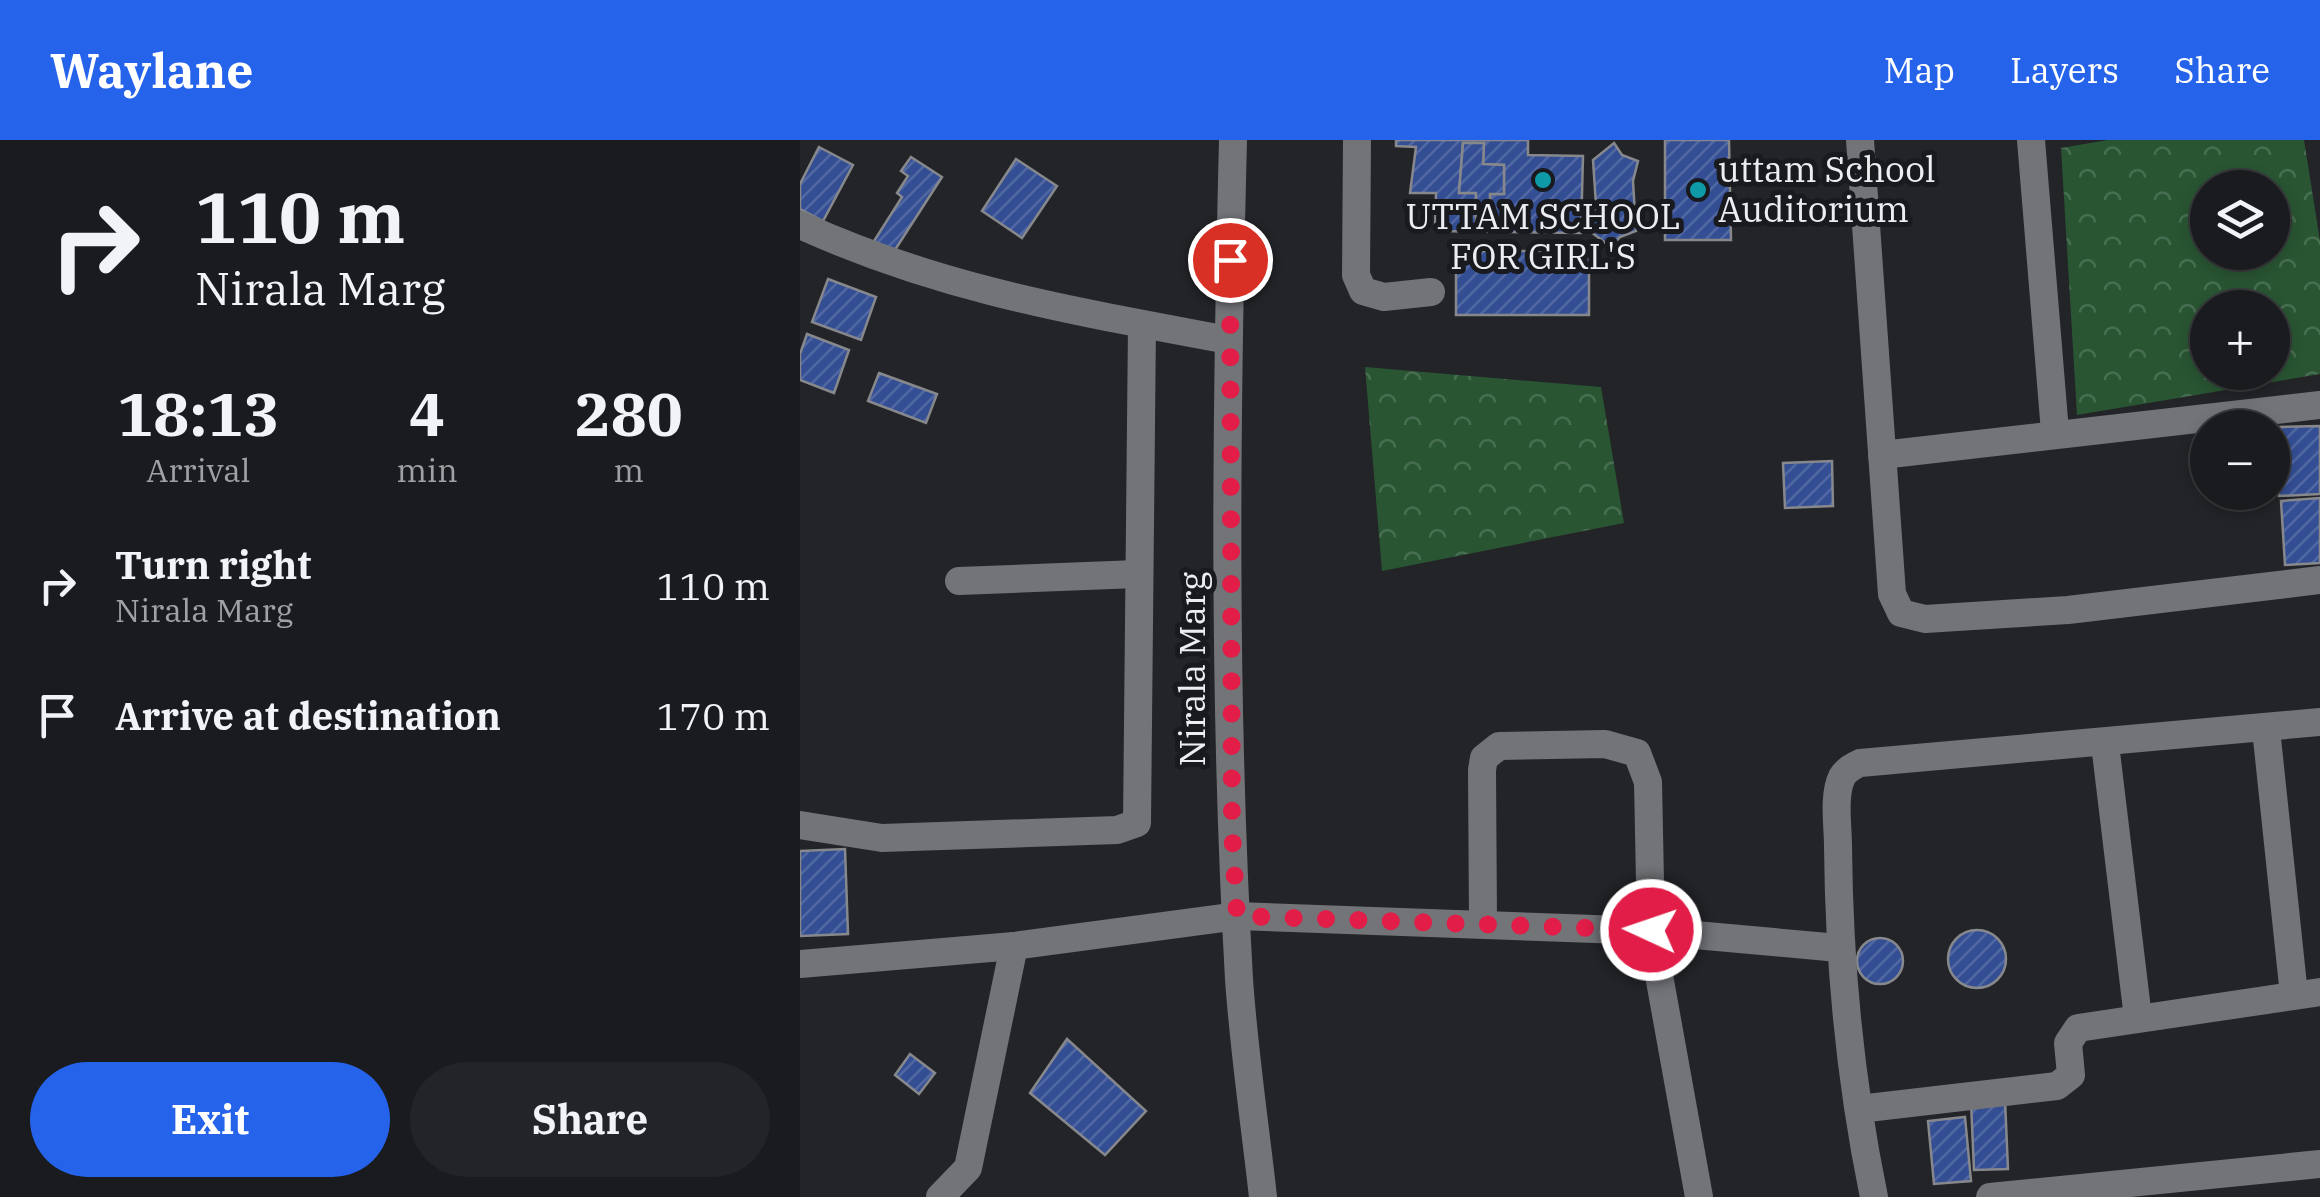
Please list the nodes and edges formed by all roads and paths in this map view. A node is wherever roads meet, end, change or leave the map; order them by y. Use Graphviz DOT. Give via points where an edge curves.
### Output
graph roads {
  1 [pos="1233,140"];
  2 [pos="1357,140"];
  3 [pos="1860,140"];
  4 [pos="2031,140"];
  5 [pos="800,225"];
  6 [pos="1431,292"];
  7 [pos="1142,324"];
  8 [pos="1228,340"];
  9 [pos="2320,405"];
  10 [pos="2055,432"];
  11 [pos="1882,455"];
  12 [pos="1137,574"];
  13 [pos="2320,580"];
  14 [pos="959,581"];
  15 [pos="2320,722"];
  16 [pos="2266,729"];
  17 [pos="2105,744"];
  18 [pos="800,825"];
  19 [pos="1237,916"];
  20 [pos="1482,922"];
  21 [pos="1651,930"];
  22 [pos="1014,946"];
  23 [pos="1839,948"];
  24 [pos="800,964"];
  25 [pos="2307,993"];
  26 [pos="2138,1018"];
  27 [pos="1858,1109"];
  28 [pos="2320,1164"];
  29 [pos="940,1197"];
  30 [pos="1263,1197"];
  31 [pos="1699,1197"];
  32 [pos="1874,1197"];
  33 [pos="1990,1197"];
  1 -- 8 [label="street, Nirala Marg"];
  2 -- 6 [label="street" via="1356,275 1363,291 1384,297"];
  3 -- 11 [label="street"];
  4 -- 10 [label="street"];
  5 -- 7 [label="street" via="871,258 986,294"];
  7 -- 8 [label="street"];
  7 -- 12 [label="street"];
  8 -- 19 [label="street, Nirala Marg"];
  9 -- 10 [label="street"];
  10 -- 11 [label="street"];
  11 -- 13 [label="street" via="1892,594 1910,617 2068,610"];
  12 -- 14 [label="street"];
  12 -- 18 [label="street" via="1137,822 1117,830 882,838"];
  15 -- 16 [label="street"];
  16 -- 17 [label="street"];
  16 -- 25 [label="street"];
  17 -- 23 [label="street" via="1849,769 1841,778 1838,808"];
  17 -- 26 [label="street"];
  19 -- 20 [label="street"];
  19 -- 22 [label="street"];
  19 -- 30 [label="street, Nirala Marg"];
  20 -- 21 [label="street"];
  20 -- 21 [label="street" via="1484,758 1499,746 1605,744 1636,752 1644,762"];
  21 -- 23 [label="street"];
  21 -- 31 [label="street"];
  22 -- 24 [label="street"];
  22 -- 29 [label="street" via="968,1168"];
  23 -- 27 [label="street"];
  25 -- 26 [label="street"];
  26 -- 27 [label="street" via="2078,1028 2068,1043 2071,1074 2057,1086"];
  27 -- 32 [label="street"];
  28 -- 33 [label="street"];
}
